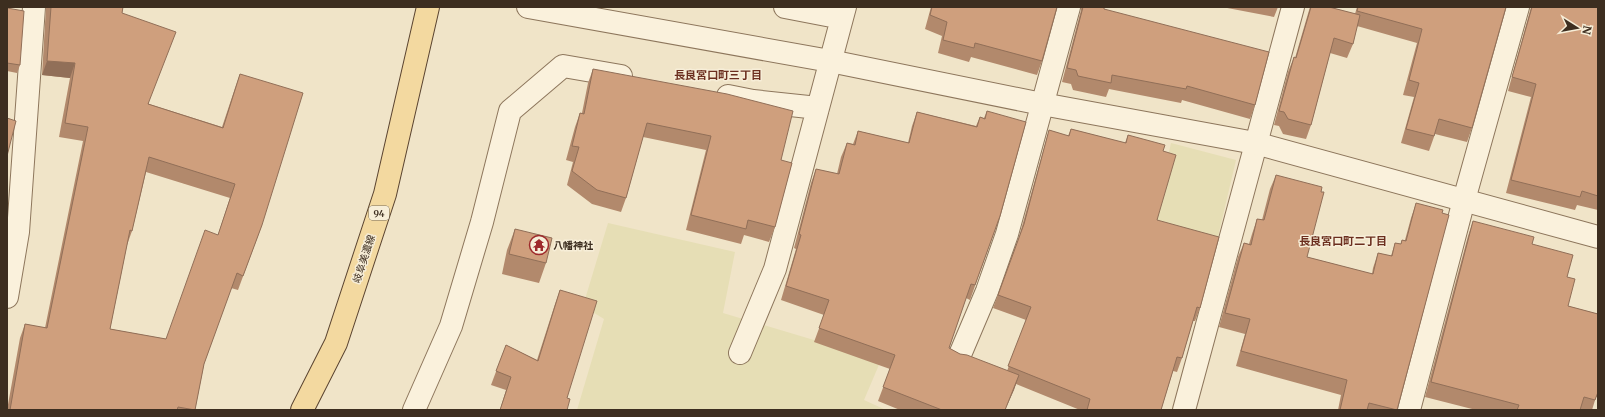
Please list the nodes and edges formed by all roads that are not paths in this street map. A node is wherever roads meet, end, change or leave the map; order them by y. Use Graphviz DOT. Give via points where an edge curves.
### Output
graph roads {
  1 [pos="34,7"];
  2 [pos="428,7"];
  3 [pos="528,7"];
  4 [pos="785,7"];
  5 [pos="1069,7"];
  6 [pos="1293,7"];
  7 [pos="1518,7"];
  8 [pos="843,12"];
  9 [pos="830,61"];
  10 [pos="639,80"];
  11 [pos="707,93"];
  12 [pos="1042,104"];
  13 [pos="818,108"];
  14 [pos="1255,143"];
  15 [pos="1464,200"];
  16 [pos="1598,238"];
  17 [pos="7,297"];
  18 [pos="740,353"];
  19 [pos="959,357"];
  20 [pos="302,410"];
  21 [pos="414,410"];
  22 [pos="1184,410"];
  23 [pos="1408,410"];
  1 -- 17 [label="street" via="18,232"];
  2 -- 20 [label="main road, 岐阜美濃線 / 94" via="385,194 336,343"];
  3 -- 9 [label="street"];
  4 -- 8 [label="street"];
  5 -- 12 [label="street"];
  6 -- 14 [label="street"];
  7 -- 15 [label="street"];
  8 -- 9 [label="street"];
  9 -- 12 [label="street"];
  9 -- 13 [label="street"];
  10 -- 21 [label="street" via="564,66 510,111 482,222 450,326"];
  11 -- 13 [label="street"];
  12 -- 14 [label="street"];
  12 -- 19 [label="street" via="1007,234 987,291"];
  13 -- 18 [label="street" via="775,269"];
  14 -- 15 [label="street"];
  14 -- 22 [label="street"];
  15 -- 16 [label="street"];
  15 -- 23 [label="street"];
}
